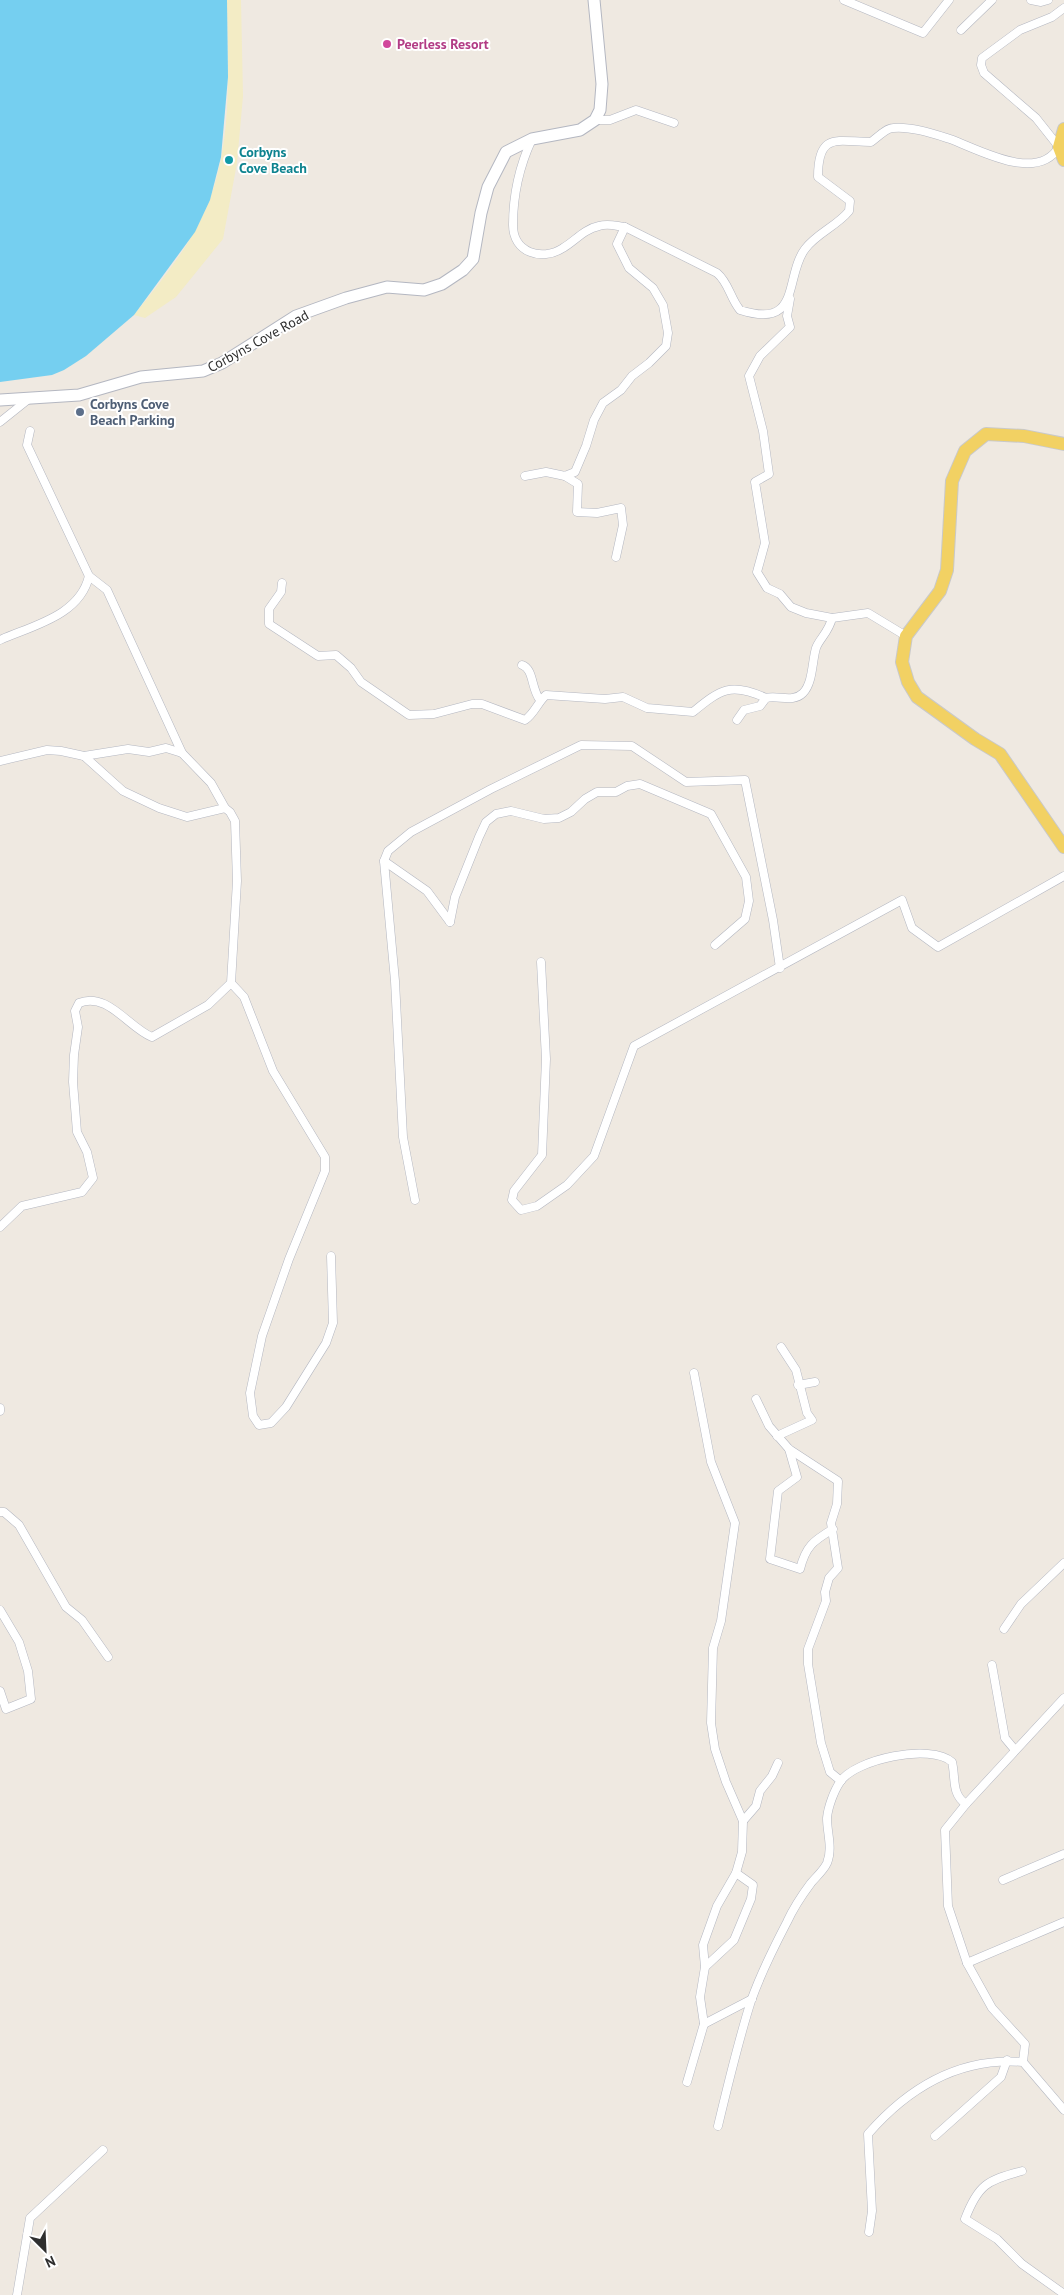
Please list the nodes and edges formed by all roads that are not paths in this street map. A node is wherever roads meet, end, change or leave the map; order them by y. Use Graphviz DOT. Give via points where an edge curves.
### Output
graph roads {
  1 [pos="594,0"];
  2 [pos="844,0"];
  3 [pos="949,0"];
  4 [pos="992,0"];
  5 [pos="1031,0"];
  6 [pos="1048,0"];
  7 [pos="1064,8"];
  8 [pos="961,30"];
  9 [pos="595,120"];
  10 [pos="674,124"];
  11 [pos="1064,128"];
  12 [pos="532,139"];
  13 [pos="1060,147"];
  14 [pos="1064,160"];
  15 [pos="625,228"];
  16 [pos="790,296"];
  17 [pos="31,397"];
  18 [pos="0,400"];
  19 [pos="0,422"];
  20 [pos="30,431"];
  21 [pos="1064,444"];
  22 [pos="525,476"];
  23 [pos="565,476"];
  24 [pos="616,557"];
  25 [pos="89,576"];
  26 [pos="282,583"];
  27 [pos="832,618"];
  28 [pos="906,636"];
  29 [pos="0,640"];
  30 [pos="522,665"];
  31 [pos="766,698"];
  32 [pos="540,700"];
  33 [pos="737,720"];
  34 [pos="182,753"];
  35 [pos="84,756"];
  36 [pos="0,761"];
  37 [pos="224,808"];
  38 [pos="1064,847"];
  39 [pos="384,861"];
  40 [pos="1064,876"];
  41 [pos="715,945"];
  42 [pos="541,962"];
  43 [pos="780,968"];
  44 [pos="231,983"];
  45 [pos="415,1200"];
  46 [pos="0,1227"];
  47 [pos="331,1256"];
  48 [pos="781,1347"];
  49 [pos="694,1372"];
  50 [pos="815,1382"];
  51 [pos="798,1385"];
  52 [pos="756,1399"];
  53 [pos="778,1436"];
  54 [pos="789,1449"];
  55 [pos="0,1512"];
  56 [pos="833,1529"];
  57 [pos="1064,1563"];
  58 [pos="0,1610"];
  59 [pos="1004,1629"];
  60 [pos="108,1657"];
  61 [pos="992,1665"];
  62 [pos="0,1691"];
  63 [pos="1064,1698"];
  64 [pos="1015,1750"];
  65 [pos="778,1763"];
  66 [pos="841,1781"];
  67 [pos="966,1804"];
  68 [pos="742,1821"];
  69 [pos="1064,1854"];
  70 [pos="736,1873"];
  71 [pos="1003,1880"];
  72 [pos="1064,1922"];
  73 [pos="966,1962"];
  74 [pos="705,1967"];
  75 [pos="752,1999"];
  76 [pos="704,2024"];
  77 [pos="1007,2060"];
  78 [pos="1023,2062"];
  79 [pos="687,2082"];
  80 [pos="1064,2110"];
  81 [pos="718,2126"];
  82 [pos="935,2136"];
  83 [pos="103,2150"];
  84 [pos="1022,2171"];
  85 [pos="869,2232"];
  86 [pos="1064,2294"];
  87 [pos="18,2295"];
  1 -- 9 [label="main road" via="602,84 600,110"];
  2 -- 3 [label="street" via="923,33"];
  4 -- 8 [label="street"];
  5 -- 6 [label="street"];
  7 -- 13 [label="street" via="1052,17 1020,30 982,58 981,66 984,73 1036,118"];
  9 -- 10 [label="street" via="610,120 636,110"];
  9 -- 12 [label="main road, Corbyns Cove Road" via="580,130"];
  11 -- 13 [label="main road"];
  12 -- 15 [label="street" via="517,178 513,201 513,233 517,243 536,254 547,253 562,250 598,226 611,224"];
  12 -- 17 [label="main road, Corbyns Cove Road" via="506,152 498,164 481,214 473,259 442,284 424,290 387,287 296,316 222,363 203,371 141,377 79,395"];
  13 -- 14 [label="main road"];
  13 -- 16 [label="street" via="1054,156 1044,161 1026,163 1006,161 949,139 905,128 891,128 871,142 832,141 822,151 818,177 850,202 849,212 806,248 798,261"];
  15 -- 16 [label="street" via="717,273 725,280 733,302 740,310 761,314 773,311 783,306"];
  15 -- 23 [label="street" via="617,244 629,268 653,288 664,304 668,332 666,346 604,403 594,420 575,472"];
  16 -- 27 [label="street" via="790,327 760,356 749,376 763,431 769,474 755,482 766,543 757,572 767,588 780,594 791,607"];
  17 -- 18 [label="main road, Corbyns Cove Road"];
  17 -- 19 [label="street"];
  20 -- 25 [label="street" via="28,445"];
  21 -- 28 [label="main road" via="1024,436 986,434 966,451 952,480 947,570 940,591"];
  22 -- 23 [label="street" via="546,472"];
  23 -- 24 [label="street" via="578,484 577,512 597,513 621,508 622,525"];
  25 -- 29 [label="street" via="88,583 68,608 45,623"];
  25 -- 34 [label="street" via="107,590"];
  26 -- 32 [label="street" via="281,592 269,609 270,624 318,656 336,655 361,682 393,702 403,713 434,714 482,704 525,720"];
  27 -- 28 [label="street" via="868,613"];
  27 -- 31 [label="street" via="830,628 817,646 803,693 792,699"];
  28 -- 38 [label="main road" via="902,662 908,682 917,696 1000,754"];
  30 -- 32 [label="street" via="527,666 531,673 534,693"];
  31 -- 32 [label="street" via="742,689 726,689 693,712 647,708 623,697 546,695"];
  31 -- 33 [label="street" via="760,706 744,710"];
  34 -- 35 [label="street" via="166,748 150,752 128,749"];
  34 -- 37 [label="street" via="211,783"];
  35 -- 36 [label="street" via="47,750"];
  35 -- 37 [label="street" via="123,791 158,808 186,817"];
  37 -- 44 [label="street" via="234,821 237,881"];
  39 -- 41 [label="street" via="427,891 450,922 455,897 479,837 486,822 496,814 511,811 559,818 597,792 616,792 640,784 711,814 746,877 749,901 745,919"];
  39 -- 43 [label="street" via="388,851 411,832 582,745 632,746 686,782 745,780"];
  39 -- 45 [label="street" via="395,981 403,1137"];
  40 -- 43 [label="street" via="938,947 912,928 902,900"];
  42 -- 43 [label="street" via="546,1059 542,1155 514,1191 512,1200 521,1210 537,1206 567,1185 594,1156 634,1046"];
  44 -- 46 [label="street" via="208,1006 152,1037 104,1004 87,999 79,1003 75,1011 78,1027 73,1082 78,1132 93,1178 82,1192 22,1206"];
  44 -- 47 [label="street" via="244,997 273,1071 325,1157 325,1171 262,1336 250,1394 253,1416 259,1425 271,1423 286,1406 326,1344 333,1323"];
  48 -- 51 [label="street" via="796,1370"];
  49 -- 68 [label="street" via="711,1462 735,1523 721,1621 713,1648 711,1723 715,1749"];
  50 -- 51 [label="street"];
  51 -- 53 [label="street" via="812,1420"];
  52 -- 53 [label="street" via="769,1426"];
  53 -- 54 [label="street"];
  54 -- 56 [label="street" via="838,1481 837,1504 831,1523"];
  54 -- 56 [label="street" via="797,1477 778,1491 770,1558 800,1569 804,1553 814,1540"];
  55 -- 60 [label="street" via="18,1525 66,1607 82,1620"];
  56 -- 66 [label="street" via="838,1568 829,1578 826,1601 808,1649 808,1664 821,1743 830,1772"];
  57 -- 59 [label="street" via="1021,1604"];
  58 -- 62 [label="street" via="19,1642 28,1671 31,1699 6,1709"];
  61 -- 64 [label="street" via="1005,1738"];
  63 -- 64 [label="street"];
  64 -- 67 [label="street"];
  65 -- 68 [label="street" via="760,1792 756,1806"];
  66 -- 67 [label="street" via="860,1767 881,1758 945,1756 952,1762 955,1790"];
  66 -- 75 [label="street" via="827,1817 830,1841 827,1865 788,1920"];
  67 -- 73 [label="street" via="945,1830 948,1906"];
  68 -- 70 [label="street" via="742,1852"];
  69 -- 71 [label="street"];
  70 -- 74 [label="street" via="717,1906 703,1945"];
  70 -- 74 [label="street" via="753,1885 751,1899 734,1940"];
  72 -- 73 [label="street"];
  73 -- 78 [label="street" via="992,2008 1025,2044"];
  74 -- 76 [label="street" via="700,1998"];
  75 -- 76 [label="street"];
  75 -- 81 [label="street"];
  76 -- 79 [label="street"];
  77 -- 78 [label="street"];
  77 -- 82 [label="street" via="1001,2077"];
  77 -- 85 [label="street" via="959,2069 921,2085 886,2113 868,2134 872,2211"];
  78 -- 80 [label="street"];
  83 -- 87 [label="street" via="30,2218"];
  84 -- 86 [label="street" via="986,2184 974,2195 965,2219 997,2238 1022,2264"];
}
